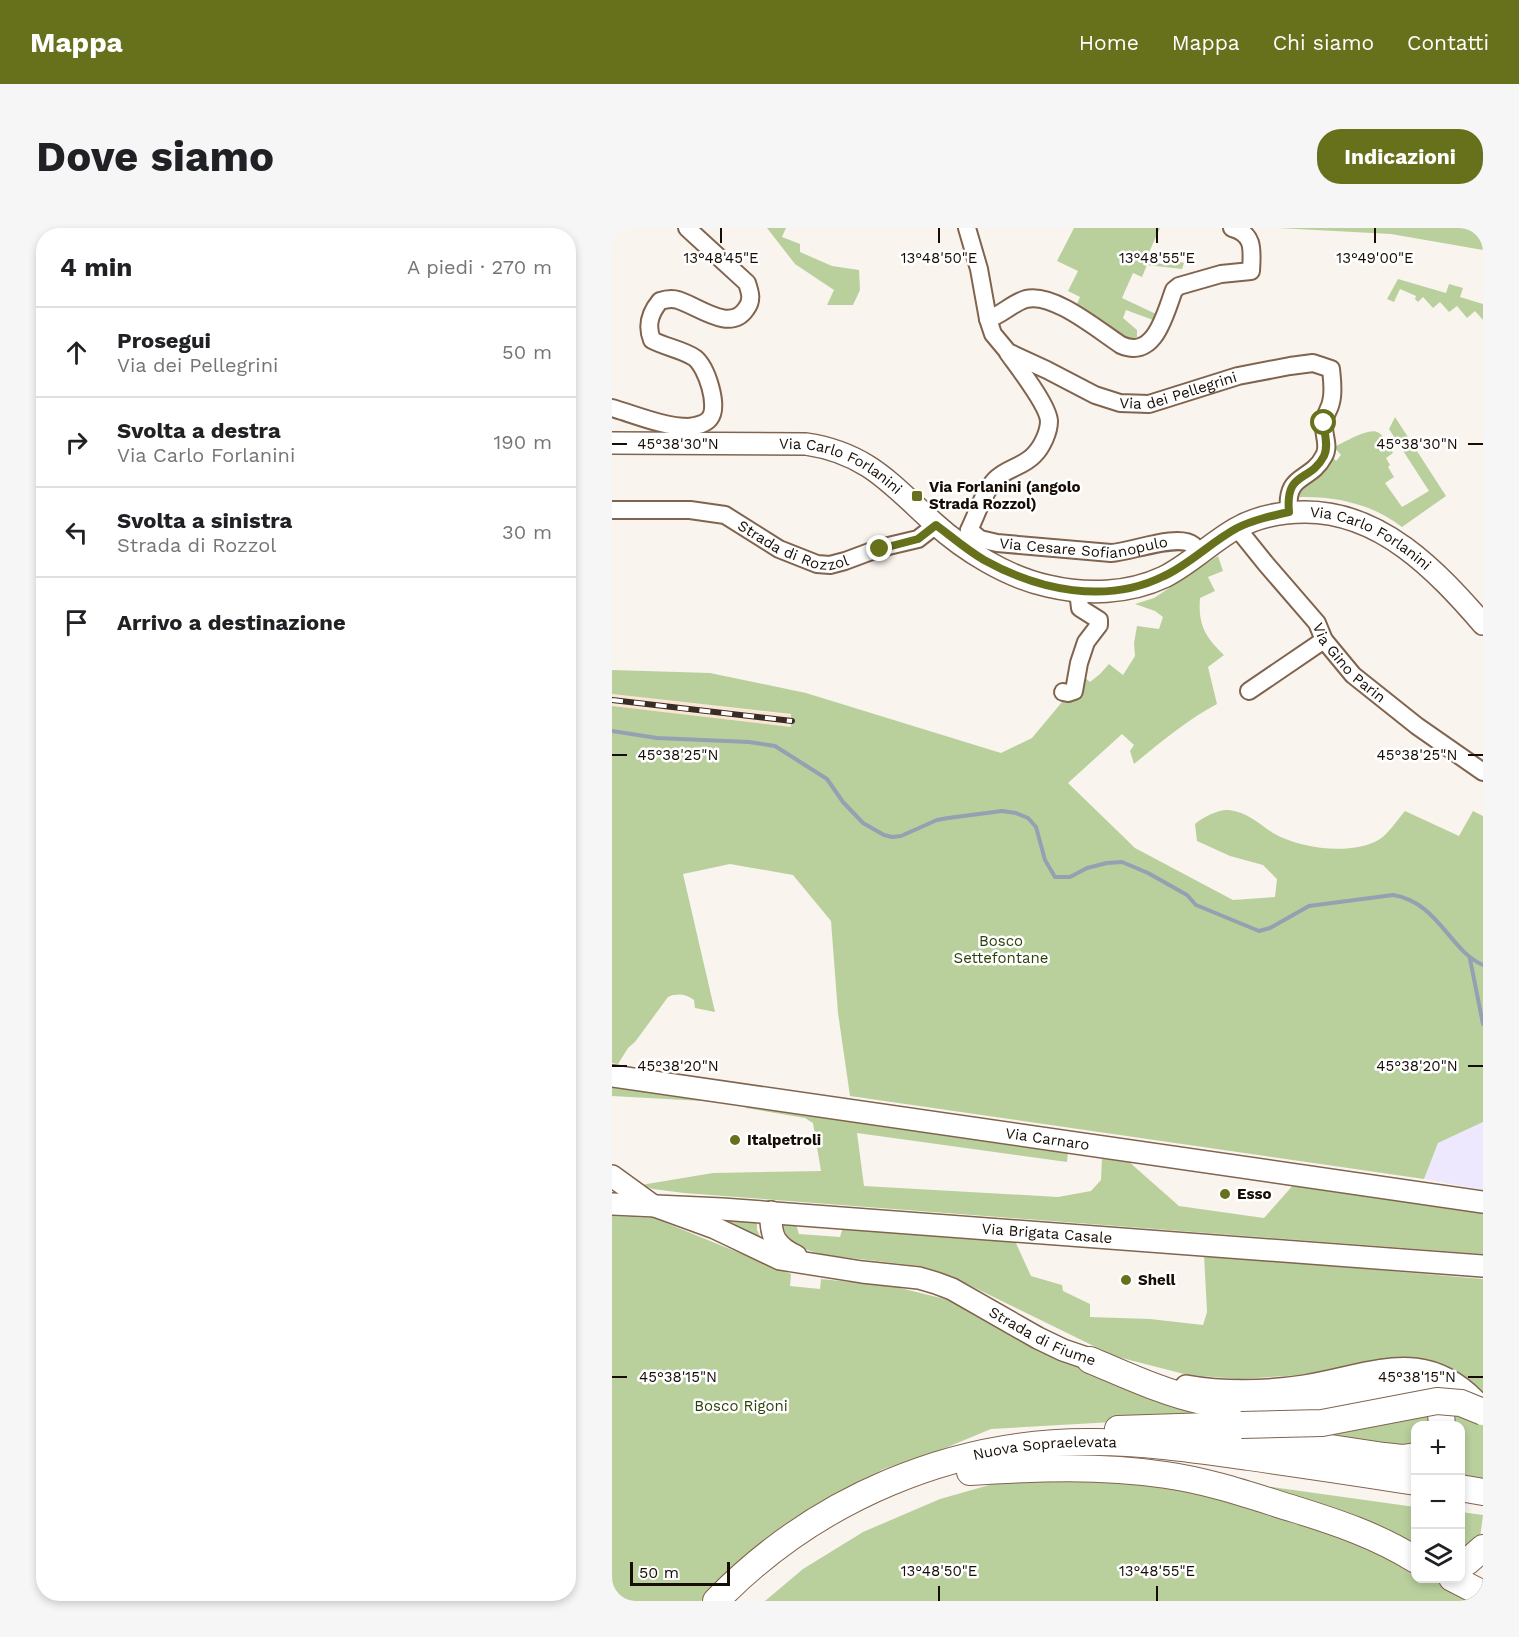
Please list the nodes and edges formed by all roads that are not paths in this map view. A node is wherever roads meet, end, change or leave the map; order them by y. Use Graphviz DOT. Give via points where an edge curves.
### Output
graph roads {
  1 [pos="687,228"];
  2 [pos="967,228"];
  3 [pos="1232,228"];
  4 [pos="988,319"];
  5 [pos="1008,352"];
  6 [pos="612,396"];
  7 [pos="612,408"];
  8 [pos="640,416"];
  9 [pos="612,443"];
  10 [pos="612,510"];
  11 [pos="1289,512"];
  12 [pos="936,525"];
  13 [pos="1237,528"];
  14 [pos="1199,553"];
  15 [pos="1078,591"];
  16 [pos="1483,624"];
  17 [pos="1324,640"];
  18 [pos="1249,691"];
  19 [pos="1063,692"];
  20 [pos="1483,772"];
  21 [pos="612,1076"];
  22 [pos="612,1176"];
  23 [pos="612,1186"];
  24 [pos="1483,1202"];
  25 [pos="612,1204"];
  26 [pos="652,1205"];
  27 [pos="771,1212"];
  28 [pos="813,1265"];
  29 [pos="1483,1266"];
  30 [pos="1090,1359"];
  31 [pos="1483,1411"];
  32 [pos="1441,1421"];
  33 [pos="1190,1426"];
  34 [pos="1411,1457"];
  35 [pos="967,1465"];
  36 [pos="1411,1481"];
  37 [pos="1465,1489"];
  38 [pos="1483,1492"];
  39 [pos="1411,1497"];
  40 [pos="1465,1505"];
  41 [pos="1483,1508"];
  42 [pos="1483,1548"];
  43 [pos="1409,1553"];
  44 [pos="1465,1562"];
  45 [pos="1462,1583"];
  46 [pos="1483,1594"];
  47 [pos="716,1601"];
  48 [pos="739,1601"];
  1 -- 8 [label="street" via="747,283 750,303 745,311 730,319 677,300 660,301 652,310 652,340 695,359 705,371 713,405 711,417 689,427"];
  2 -- 4 [label="street"];
  3 -- 4 [label="street" via="1250,238 1251,271 1221,274 1179,286 1153,339 1138,349 1121,345 1067,310 1038,298 1016,303"];
  4 -- 5 [label="street" via="993,334"];
  5 -- 11 [label="street, Via dei Pellegrini" via="1095,395 1136,405 1238,376 1290,366 1314,363 1331,369 1332,401 1324,423 1327,446 1324,456 1290,490"];
  5 -- 14 [label="street, Via Cesare Sofianopulo" via="1042,405 1049,419 1048,430 1034,455 995,480 969,530 980,539 997,543 1111,552 1182,540"];
  6 -- 8 [label="street"];
  7 -- 8 [label="street"];
  9 -- 12 [label="main road, Via Carlo Forlanini" via="829,447 873,469"];
  10 -- 12 [label="street, Strada di Rozzol" via="690,510 725,515 779,549 830,565 918,539"];
  11 -- 13 [label="main road, Via Carlo Forlanini"];
  11 -- 16 [label="main road, Via Carlo Forlanini" via="1324,512 1377,529 1421,561"];
  12 -- 15 [label="main road, Via Carlo Forlanini" via="983,559 1013,574 1046,586"];
  13 -- 14 [label="main road, Via Carlo Forlanini"];
  13 -- 17 [label="street, Via Gino Parin" via="1317,622"];
  14 -- 15 [label="main road, Via Carlo Forlanini" via="1164,576 1141,585 1115,591"];
  15 -- 19 [label="street" via="1080,608 1099,620 1099,625 1086,642 1074,691"];
  17 -- 18 [label="street"];
  17 -- 20 [label="street, Via Gino Parin" via="1353,675"];
  21 -- 24 [label="main road, Via Carnaro"];
  22 -- 26 [label="main road, Strada di Fiume"];
  23 -- 26 [label="main road"];
  25 -- 26 [label="main road, Via Brigata Casale"];
  26 -- 27 [label="main road, Via Brigata Casale"];
  26 -- 28 [label="main road, Strada di Fiume" via="715,1228 780,1259"];
  27 -- 28 [label="main road" via="776,1242"];
  27 -- 29 [label="main road, Via Brigata Casale"];
  28 -- 30 [label="main road, Strada di Fiume" via="936,1282 1038,1338"];
  30 -- 31 [label="main road, Strada di Fiume" via="1199,1388 1248,1391 1413,1368 1450,1380"];
  30 -- 32 [label="highway" via="1201,1401 1246,1407 1324,1404 1395,1389 1423,1391 1438,1400"];
  31 -- 33 [label="highway, bridge" via="1461,1403 1437,1401 1322,1423"];
  33 -- 34 [label="highway" via="1384,1456"];
  33 -- 35 [label="highway" via="1087,1431 1030,1439"];
  35 -- 36 [label="highway, Nuova Sopraelevata" via="1040,1444 1096,1442 1211,1452"];
  35 -- 39 [label="highway, Nuova Sopraelevata" via="1084,1458 1155,1461"];
  35 -- 43 [label="highway" via="1081,1467 1167,1475 1330,1520"];
  35 -- 47 [label="highway, Nuova Sopraelevata" via="892,1481 823,1514 755,1564"];
  35 -- 48 [label="highway, Nuova Sopraelevata" via="836,1527 798,1551"];
  37 -- 38 [label="highway"];
  40 -- 41 [label="highway"];
  42 -- 44 [label="highway"];
  45 -- 46 [label="highway"];
}
